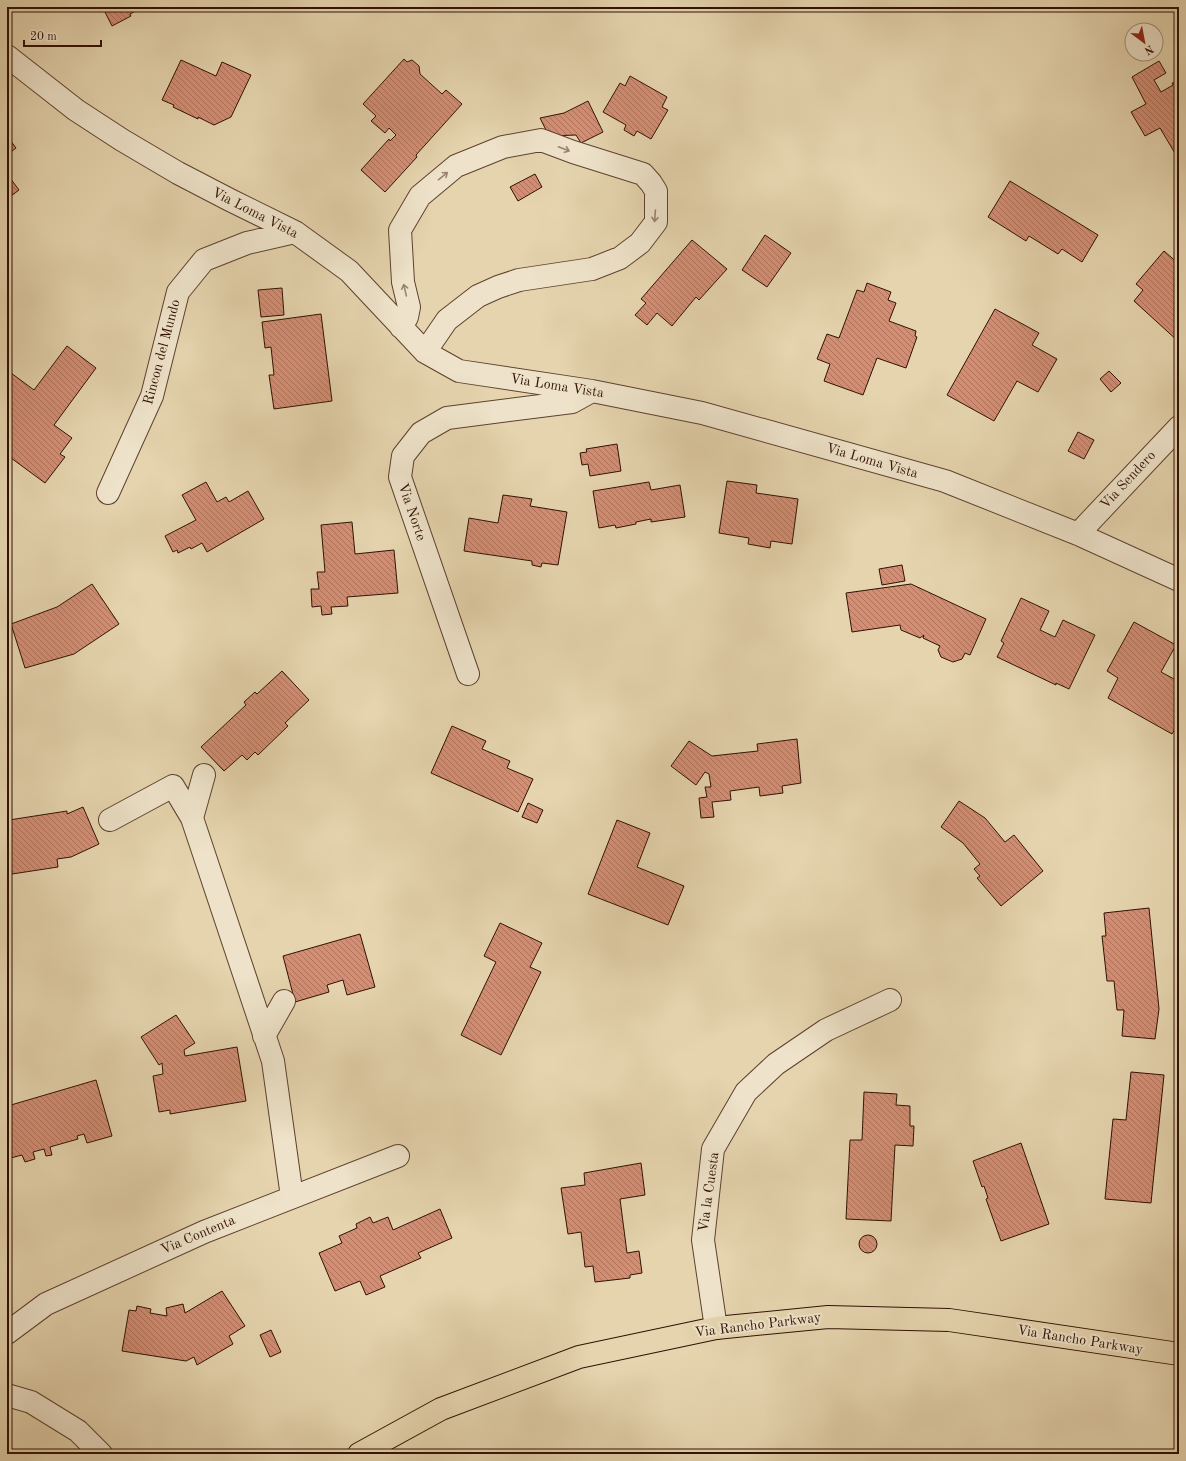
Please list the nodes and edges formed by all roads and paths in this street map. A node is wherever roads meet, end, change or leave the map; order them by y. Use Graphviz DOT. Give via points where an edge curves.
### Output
graph roads {
  1 [pos="7,56"];
  2 [pos="295,232"];
  3 [pos="401,327"];
  4 [pos="425,352"];
  5 [pos="592,391"];
  6 [pos="1179,426"];
  7 [pos="108,493"];
  8 [pos="1078,534"];
  9 [pos="1179,580"];
  10 [pos="468,674"];
  11 [pos="204,775"];
  12 [pos="192,818"];
  13 [pos="110,820"];
  14 [pos="890,1000"];
  15 [pos="284,1001"];
  16 [pos="264,1036"];
  17 [pos="398,1156"];
  18 [pos="292,1197"];
  19 [pos="716,1328"];
  20 [pos="7,1333"];
  21 [pos="1179,1354"];
  22 [pos="7,1395"];
  23 [pos="101,1454"];
  24 [pos="359,1454"];
  1 -- 2 [label="street, Via Loma Vista" via="76,110 122,140 178,173"];
  2 -- 3 [label="street, Via Loma Vista" via="349,271"];
  2 -- 7 [label="street, Rincon del Mundo" via="247,243 204,260 178,292 152,396"];
  3 -- 4 [label="street, Via Loma Vista"];
  3 -- 4 [label="street, one-way" via="409,307 403,282 400,230 420,196 456,166 503,147 541,140 643,174 651,183 656,191 656,222 640,243 620,258 592,269 519,280 478,296 447,320"];
  4 -- 5 [label="street, Via Loma Vista" via="459,371"];
  5 -- 8 [label="street, Via Loma Vista" via="702,413 945,481"];
  5 -- 10 [label="street, Via Norte" via="572,402 447,418 421,433 403,456 400,477"];
  6 -- 8 [label="street, Via Sendero"];
  8 -- 9 [label="street, Via Loma Vista"];
  11 -- 12 [label="street"];
  12 -- 13 [label="street" via="173,786"];
  12 -- 16 [label="street"];
  14 -- 19 [label="street, Via la Cuesta" via="826,1030 776,1064 746,1092 713,1149 703,1240"];
  15 -- 16 [label="street"];
  16 -- 18 [label="street" via="273,1061"];
  17 -- 18 [label="street, Via Contenta"];
  18 -- 20 [label="street, Via Contenta" via="204,1232 46,1304"];
  19 -- 21 [label="main road, Via Rancho Parkway" via="828,1317 949,1320"];
  19 -- 24 [label="main road, Via Rancho Parkway" via="579,1357 441,1409"];
  22 -- 23 [label="street" via="31,1402 78,1431"];
}
